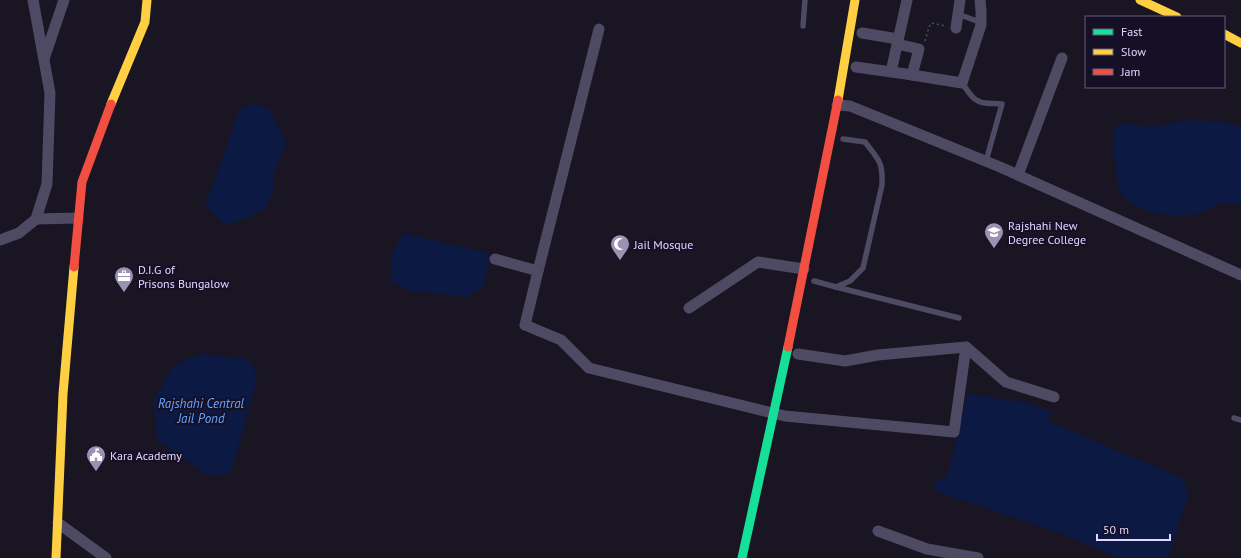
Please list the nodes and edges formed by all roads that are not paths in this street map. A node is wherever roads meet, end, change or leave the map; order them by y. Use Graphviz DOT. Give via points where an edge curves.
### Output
graph roads {
  1 [pos="33,0"];
  2 [pos="64,0"];
  3 [pos="147,0"];
  4 [pos="805,0"];
  5 [pos="855,0"];
  6 [pos="907,0"];
  7 [pos="960,0"];
  8 [pos="980,0"];
  9 [pos="1140,0"];
  10 [pos="1160,0"];
  11 [pos="958,14"];
  12 [pos="1181,14"];
  13 [pos="983,24"];
  14 [pos="803,26"];
  15 [pos="956,28"];
  16 [pos="599,29"];
  17 [pos="862,33"];
  18 [pos="1225,35"];
  19 [pos="898,42"];
  20 [pos="1225,43"];
  21 [pos="1241,43"];
  22 [pos="1241,52"];
  23 [pos="1062,58"];
  24 [pos="44,60"];
  25 [pos="856,67"];
  26 [pos="891,72"];
  27 [pos="912,75"];
  28 [pos="962,83"];
  29 [pos="837,105"];
  30 [pos="843,139"];
  31 [pos="986,161"];
  32 [pos="1018,176"];
  33 [pos="78,218"];
  34 [pos="36,219"];
  35 [pos="0,240"];
  36 [pos="495,259"];
  37 [pos="804,269"];
  38 [pos="538,272"];
  39 [pos="1241,275"];
  40 [pos="814,281"];
  41 [pos="836,287"];
  42 [pos="689,308"];
  43 [pos="959,318"];
  44 [pos="800,342"];
  45 [pos="966,347"];
  46 [pos="797,358"];
  47 [pos="1054,397"];
  48 [pos="773,412"];
  49 [pos="1234,418"];
  50 [pos="1241,420"];
  51 [pos="58,523"];
  52 [pos="878,531"];
  53 [pos="56,558"];
  54 [pos="106,558"];
  55 [pos="742,558"];
  56 [pos="978,558"];
  1 -- 24 [label="street"];
  2 -- 24 [label="street"];
  3 -- 33 [label="main road" via="144,22 82,182"];
  4 -- 14 [label="lane"];
  5 -- 29 [label="main road"];
  6 -- 19 [label="street"];
  7 -- 11 [label="street"];
  8 -- 28 [label="street" via="981,25"];
  9 -- 12 [label="main road"];
  10 -- 12 [label="main road"];
  11 -- 13 [label="lane"];
  11 -- 15 [label="street"];
  16 -- 38 [label="street"];
  17 -- 19 [label="street"];
  18 -- 21 [label="main road"];
  19 -- 26 [label="street"];
  19 -- 27 [label="street" via="919,49"];
  20 -- 22 [label="main road"];
  23 -- 32 [label="street"];
  24 -- 34 [label="street" via="50,93 47,184"];
  25 -- 26 [label="street"];
  26 -- 27 [label="street"];
  27 -- 28 [label="street"];
  28 -- 31 [label="lane" via="972,98 979,102 1002,104"];
  29 -- 31 [label="street" via="850,106"];
  29 -- 37 [label="main road"];
  30 -- 41 [label="lane" via="865,142 881,161 883,174 863,268 850,281"];
  31 -- 32 [label="street"];
  32 -- 39 [label="street"];
  33 -- 34 [label="street"];
  33 -- 51 [label="main road" via="62,394"];
  34 -- 35 [label="street" via="19,233"];
  36 -- 38 [label="street"];
  37 -- 42 [label="street" via="758,262"];
  37 -- 48 [label="main road"];
  38 -- 48 [label="street" via="525,325 562,340 589,368"];
  40 -- 41 [label="lane"];
  41 -- 43 [label="lane"];
  44 -- 46 [label="main road"];
  45 -- 46 [label="street" via="878,355 845,361"];
  45 -- 47 [label="street" via="1006,382"];
  45 -- 48 [label="street" via="954,432"];
  48 -- 55 [label="main road"];
  49 -- 50 [label="lane"];
  51 -- 53 [label="main road"];
  51 -- 54 [label="street"];
  52 -- 56 [label="street" via="927,549"];
}
